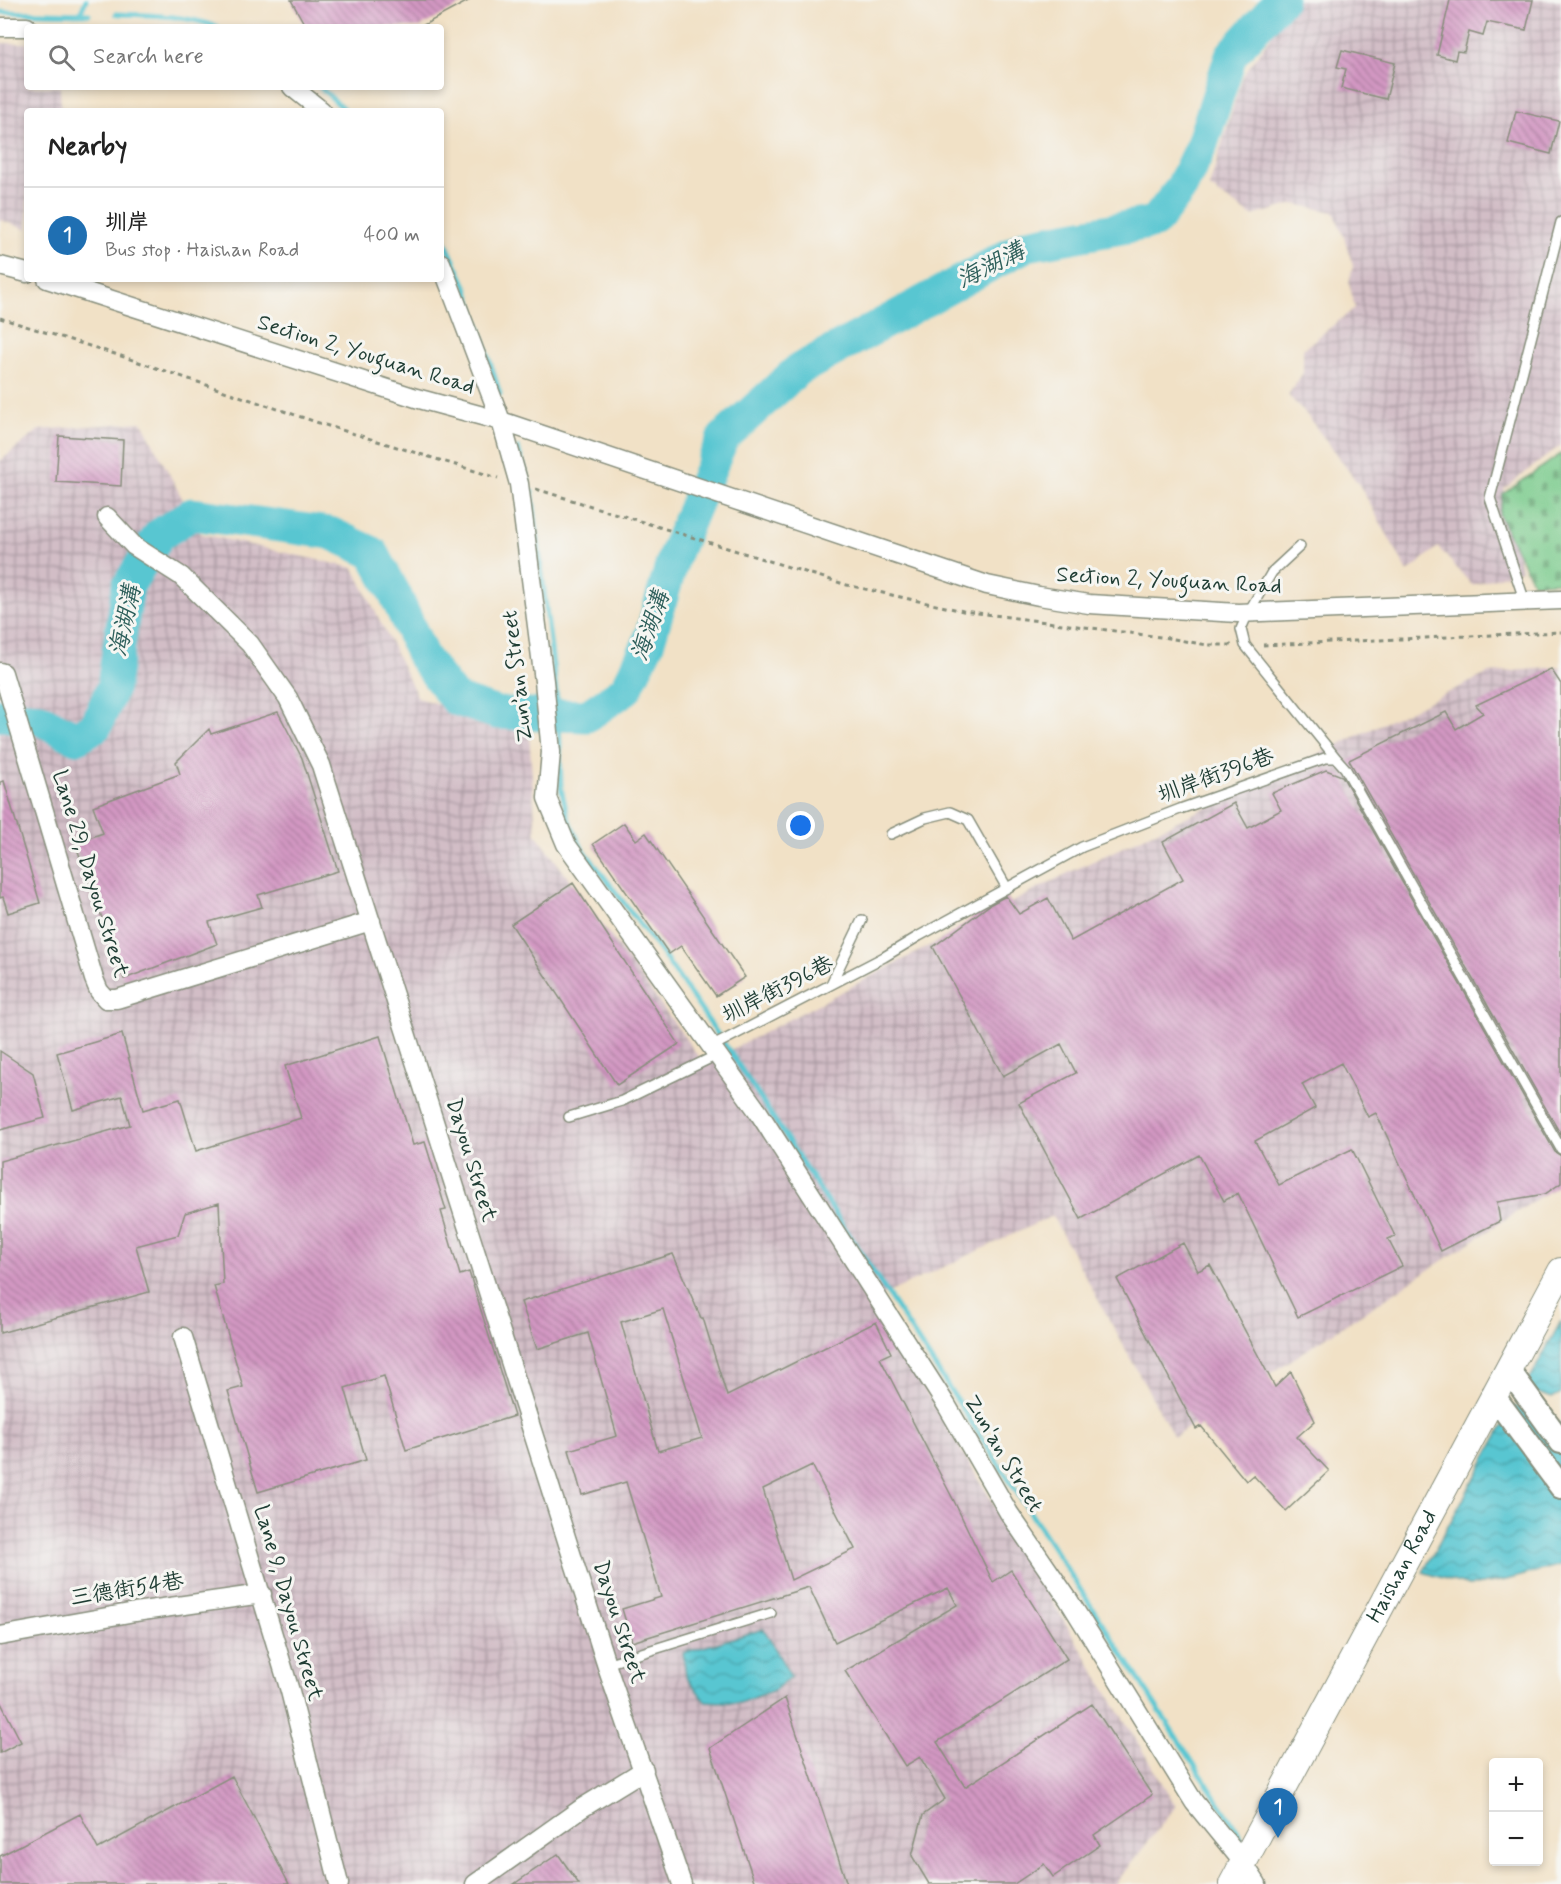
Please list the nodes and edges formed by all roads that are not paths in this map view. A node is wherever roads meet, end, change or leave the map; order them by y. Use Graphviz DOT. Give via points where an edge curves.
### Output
graph roads {
  1 [pos="0,27"];
  2 [pos="24,27"];
  3 [pos="296,90"];
  4 [pos="318,108"];
  5 [pos="1561,222"];
  6 [pos="0,266"];
  7 [pos="444,271"];
  8 [pos="24,272"];
  9 [pos="56,282"];
  10 [pos="501,421"];
  11 [pos="107,517"];
  12 [pos="1300,546"];
  13 [pos="1561,600"];
  14 [pos="1525,602"];
  15 [pos="1248,613"];
  16 [pos="2,673"];
  17 [pos="1336,758"];
  18 [pos="891,834"];
  19 [pos="1007,888"];
  20 [pos="862,920"];
  21 [pos="371,921"];
  22 [pos="831,984"];
  23 [pos="714,1049"];
  24 [pos="569,1117"];
  25 [pos="1561,1149"];
  26 [pos="1561,1271"];
  27 [pos="183,1337"];
  28 [pos="1508,1369"];
  29 [pos="1493,1395"];
  30 [pos="1561,1442"];
  31 [pos="1561,1487"];
  32 [pos="262,1594"];
  33 [pos="771,1613"];
  34 [pos="0,1636"];
  35 [pos="606,1664"];
  36 [pos="644,1770"];
  37 [pos="1237,1873"];
  38 [pos="339,1884"];
  39 [pos="475,1884"];
  40 [pos="682,1884"];
  41 [pos="1257,1884"];
  1 -- 2 [label="street"];
  3 -- 4 [label="street"];
  5 -- 14 [label="lane" via="1490,498"];
  6 -- 8 [label="street"];
  7 -- 10 [label="street, Zun’an Street"];
  9 -- 10 [label="street, Section 2, Youguan Road" via="416,398"];
  10 -- 15 [label="street, Section 2, Youguan Road" via="987,585 1089,604"];
  10 -- 23 [label="street, Zun’an Street" via="519,484 544,681 551,752 548,798 566,844"];
  11 -- 21 [label="street, Dayou Street" via="134,546 181,576 250,645 288,698 321,765"];
  12 -- 15 [label="lane" via="1272,572"];
  13 -- 14 [label="street, Section 2, Youguan Road"];
  14 -- 15 [label="street, Section 2, Youguan Road"];
  15 -- 17 [label="lane" via="1241,629 1245,645"];
  16 -- 21 [label="street, Lane 29, Dayou Street" via="94,979 106,999 117,999"];
  17 -- 19 [label="lane, 圳岸街396巷" via="1325,758 1093,843"];
  17 -- 25 [label="lane"];
  18 -- 19 [label="lane" via="925,818 950,812 968,820"];
  19 -- 22 [label="lane, 圳岸街396巷"];
  20 -- 22 [label="lane"];
  21 -- 35 [label="street, Dayou Street"];
  22 -- 23 [label="lane, 圳岸街396巷" via="733,1035"];
  23 -- 24 [label="lane, 圳岸街396巷" via="622,1101"];
  23 -- 37 [label="street, Zun'an Street" via="947,1406"];
  26 -- 28 [label="main road, Haishan Road"];
  27 -- 32 [label="street, Lane 9, Dayou Street"];
  28 -- 29 [label="main road, Haishan Road"];
  28 -- 30 [label="street"];
  29 -- 31 [label="street"];
  29 -- 37 [label="main road, Haishan Road"];
  32 -- 34 [label="street, 三德街54巷"];
  32 -- 38 [label="street, Lane 9, Dayou Street"];
  33 -- 35 [label="lane"];
  35 -- 36 [label="street, Dayou Street"];
  36 -- 39 [label="street" via="582,1808"];
  36 -- 40 [label="street, Dayou Street"];
  37 -- 41 [label="street, Zun'an Street"];
}
